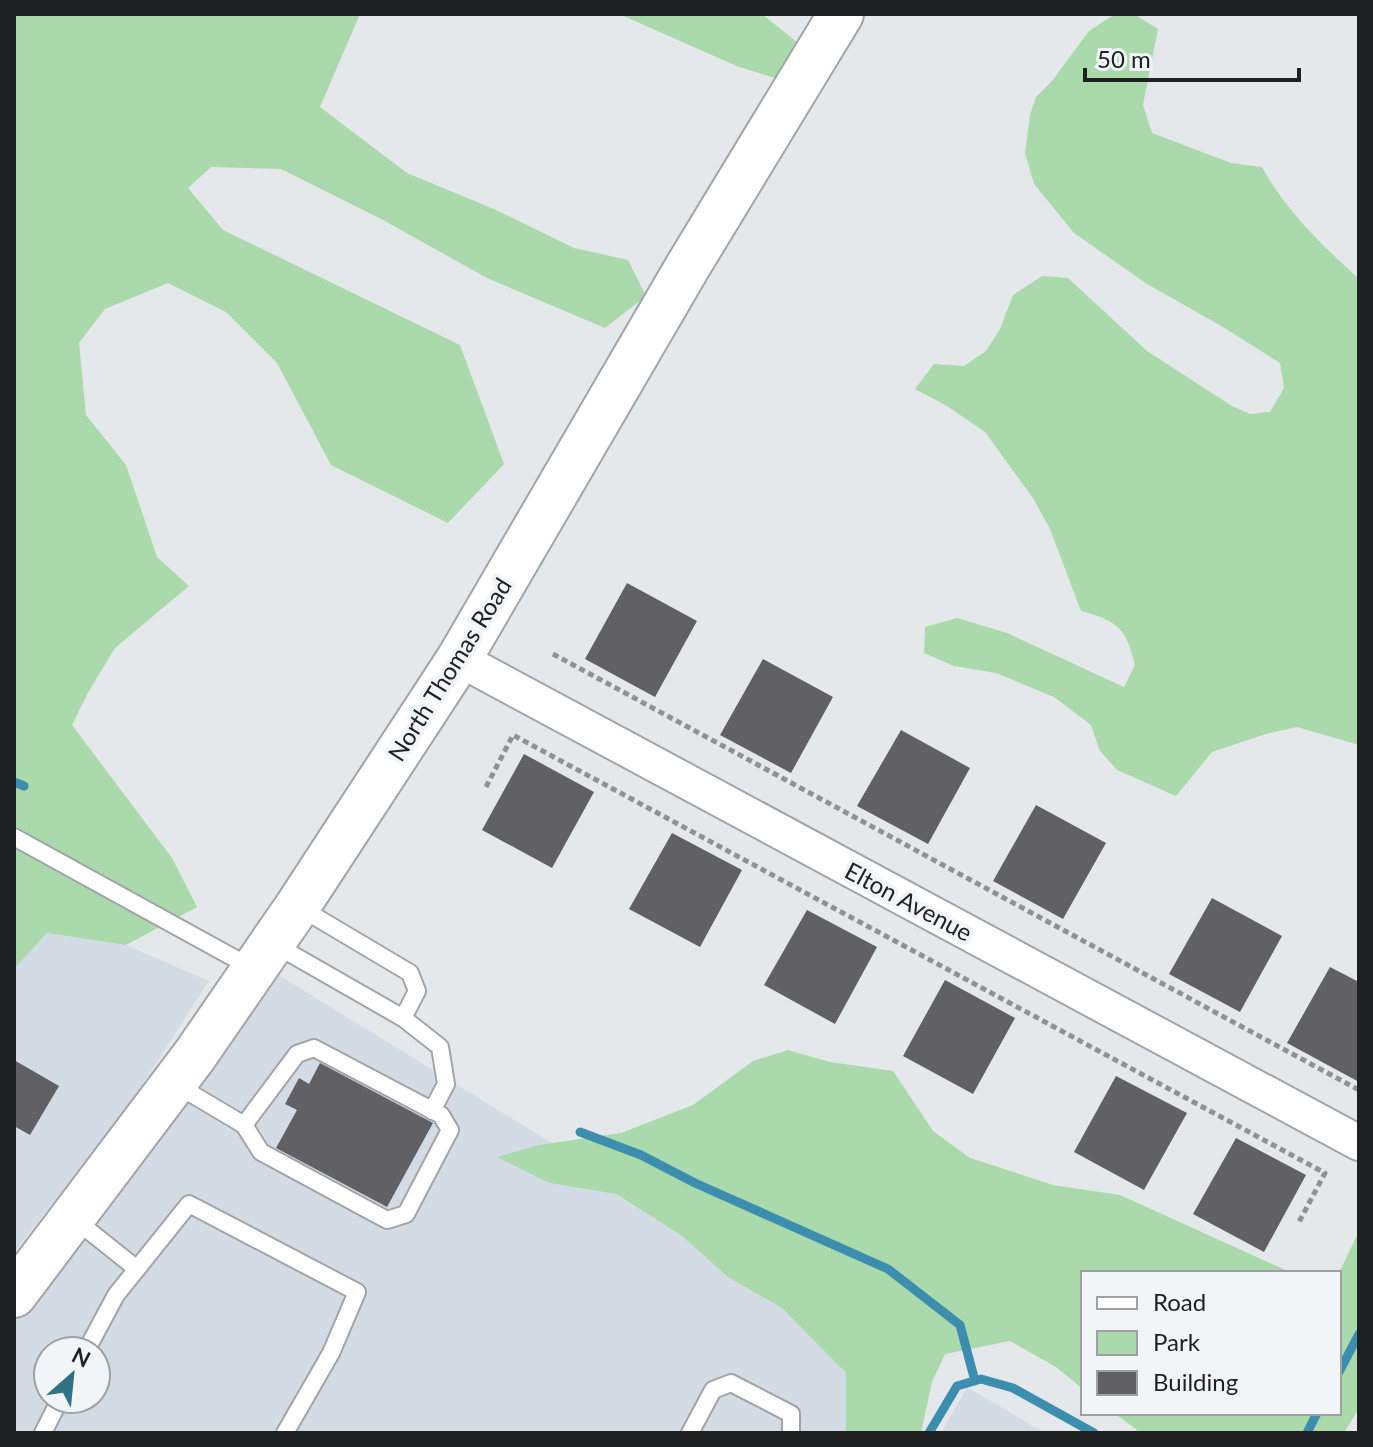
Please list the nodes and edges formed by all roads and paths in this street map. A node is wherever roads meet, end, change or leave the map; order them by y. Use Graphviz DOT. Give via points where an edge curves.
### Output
graph roads {
  1 [pos="841,14"];
  2 [pos="553,654"];
  3 [pos="459,659"];
  4 [pos="486,787"];
  5 [pos="14,837"];
  6 [pos="297,907"];
  7 [pos="263,956"];
  8 [pos="403,1018"];
  9 [pos="174,1083"];
  10 [pos="1359,1090"];
  11 [pos="432,1111"];
  12 [pos="244,1125"];
  13 [pos="1359,1143"];
  14 [pos="72,1217"];
  15 [pos="1299,1222"];
  16 [pos="137,1269"];
  17 [pos="19,1279"];
  18 [pos="95,1335"];
  19 [pos="52,1415"];
  20 [pos="43,1433"];
  21 [pos="285,1433"];
  22 [pos="690,1433"];
  23 [pos="791,1433"];
  1 -- 3 [label="street, North Thomas Road"];
  2 -- 10 [label="path"];
  3 -- 6 [label="street, North Thomas Road"];
  3 -- 13 [label="street, Elton Avenue"];
  4 -- 15 [label="path" via="513,735 1325,1173"];
  5 -- 7 [label="lane"];
  6 -- 7 [label="street, North Thomas Road"];
  6 -- 8 [label="lane" via="410,973 417,991"];
  7 -- 8 [label="lane"];
  7 -- 9 [label="street, North Thomas Road"];
  8 -- 11 [label="lane" via="440,1047 446,1084"];
  9 -- 12 [label="lane"];
  9 -- 14 [label="street, North Thomas Road"];
  11 -- 12 [label="lane" via="314,1048 297,1054"];
  11 -- 12 [label="lane" via="450,1130 406,1214 387,1220 261,1152"];
  14 -- 16 [label="lane"];
  14 -- 17 [label="street, North Thomas Road"];
  16 -- 18 [label="lane"];
  16 -- 21 [label="lane" via="189,1204 357,1292 331,1353"];
  19 -- 20 [label="lane"];
  22 -- 23 [label="lane" via="713,1390 731,1383 791,1414"];
}
